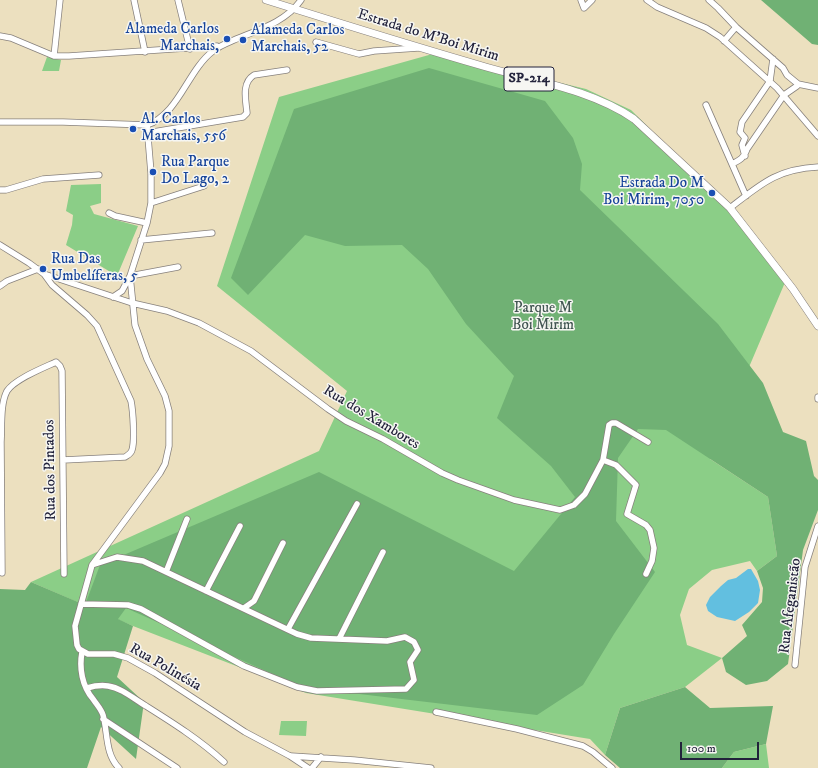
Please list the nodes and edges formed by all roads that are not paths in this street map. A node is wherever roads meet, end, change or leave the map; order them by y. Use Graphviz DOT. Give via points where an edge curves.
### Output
graph roads {
  1 [pos="60,0"];
  2 [pos="134,0"];
  3 [pos="178,0"];
  4 [pos="266,0"];
  5 [pos="302,0"];
  6 [pos="581,0"];
  7 [pos="592,0"];
  8 [pos="647,0"];
  9 [pos="709,0"];
  10 [pos="295,9"];
  11 [pos="736,27"];
  12 [pos="0,36"];
  13 [pos="724,41"];
  14 [pos="316,42"];
  15 [pos="221,46"];
  16 [pos="423,48"];
  17 [pos="190,49"];
  18 [pos="145,52"];
  19 [pos="54,56"];
  20 [pos="773,59"];
  21 [pos="287,70"];
  22 [pos="770,81"];
  23 [pos="798,84"];
  24 [pos="818,88"];
  25 [pos="784,95"];
  26 [pos="706,105"];
  27 [pos="0,122"];
  28 [pos="147,125"];
  29 [pos="147,133"];
  30 [pos="818,136"];
  31 [pos="745,156"];
  32 [pos="732,164"];
  33 [pos="818,167"];
  34 [pos="99,175"];
  35 [pos="204,186"];
  36 [pos="0,190"];
  37 [pos="746,196"];
  38 [pos="151,203"];
  39 [pos="730,208"];
  40 [pos="109,213"];
  41 [pos="147,224"];
  42 [pos="212,233"];
  43 [pos="141,240"];
  44 [pos="0,245"];
  45 [pos="178,267"];
  46 [pos="38,269"];
  47 [pos="44,274"];
  48 [pos="130,276"];
  49 [pos="0,286"];
  50 [pos="113,297"];
  51 [pos="132,303"];
  52 [pos="818,326"];
  53 [pos="1,410"];
  54 [pos="648,442"];
  55 [pos="1,457"];
  56 [pos="63,460"];
  57 [pos="603,460"];
  58 [pos="357,504"];
  59 [pos="188,518"];
  60 [pos="240,526"];
  61 [pos="818,526"];
  62 [pos="1,533"];
  63 [pos="283,543"];
  64 [pos="383,552"];
  65 [pos="92,565"];
  66 [pos="2,572"];
  67 [pos="166,572"];
  68 [pos="64,574"];
  69 [pos="646,574"];
  70 [pos="206,591"];
  71 [pos="81,604"];
  72 [pos="244,608"];
  73 [pos="288,629"];
  74 [pos="339,639"];
  75 [pos="82,652"];
  76 [pos="796,665"];
  77 [pos="87,688"];
  78 [pos="436,712"];
  79 [pos="103,719"];
  80 [pos="290,756"];
  81 [pos="321,757"];
  82 [pos="224,762"];
  83 [pos="119,768"];
  84 [pos="177,768"];
  85 [pos="308,768"];
  86 [pos="312,768"];
  87 [pos="431,768"];
  88 [pos="612,768"];
  1 -- 19 [label="street"];
  2 -- 18 [label="street"];
  3 -- 17 [label="street"];
  4 -- 10 [label="main road, Estrada do M'Boi Mirim / SP-214"];
  5 -- 10 [label="street"];
  6 -- 7 [label="street" via="584,8"];
  8 -- 13 [label="street" via="657,7 713,31"];
  9 -- 11 [label="street"];
  10 -- 15 [label="street" via="269,25"];
  10 -- 16 [label="main road, Estrada do M'Boi Mirim / SP-214"];
  11 -- 13 [label="street"];
  11 -- 20 [label="street"];
  12 -- 19 [label="street"];
  13 -- 22 [label="street"];
  14 -- 16 [label="street" via="359,54"];
  15 -- 17 [label="street"];
  15 -- 28 [label="street" via="200,64 165,114"];
  16 -- 39 [label="main road, Estrada do M'Boi Mirim / SP-214" via="583,94 619,110 634,119"];
  17 -- 18 [label="street"];
  18 -- 19 [label="street"];
  20 -- 22 [label="street"];
  20 -- 23 [label="street"];
  21 -- 29 [label="street" via="249,78 246,86 247,113 243,117"];
  22 -- 25 [label="street"];
  22 -- 31 [label="street" via="742,122 740,132 745,138 742,145"];
  23 -- 24 [label="street"];
  23 -- 25 [label="street"];
  25 -- 30 [label="street"];
  25 -- 31 [label="street" via="747,149"];
  26 -- 32 [label="street"];
  27 -- 28 [label="street"];
  28 -- 29 [label="street"];
  29 -- 38 [label="street"];
  31 -- 32 [label="street"];
  32 -- 37 [label="street"];
  33 -- 37 [label="street" via="781,174"];
  34 -- 36 [label="street" via="43,180"];
  35 -- 38 [label="street"];
  37 -- 39 [label="street"];
  38 -- 41 [label="street"];
  39 -- 52 [label="main road, Estrada do M'Boi Mirim / SP-214" via="793,289"];
  40 -- 41 [label="street"];
  41 -- 43 [label="street"];
  42 -- 43 [label="street"];
  43 -- 48 [label="street"];
  44 -- 46 [label="street"];
  45 -- 48 [label="street"];
  46 -- 47 [label="street"];
  46 -- 49 [label="street"];
  47 -- 50 [label="street, Rua dos Xambores"];
  47 -- 56 [label="street" via="52,285 97,326 131,401 133,412 132,449 128,455"];
  48 -- 50 [label="street" via="125,287"];
  48 -- 51 [label="street"];
  50 -- 51 [label="street, Rua dos Xambores"];
  51 -- 57 [label="street, Rua dos Xambores" via="167,311 199,323 251,351 337,415 442,473 514,500 560,510 574,505 585,494"];
  51 -- 65 [label="street" via="135,325 143,348 167,402 170,446 160,473"];
  53 -- 55 [label="street"];
  53 -- 56 [label="street, Rua dos Pintados" via="4,397 12,386 56,362 60,366"];
  54 -- 57 [label="street, Rua dos Xambores" via="612,423"];
  55 -- 62 [label="street"];
  56 -- 68 [label="street, Rua dos Pintados"];
  57 -- 69 [label="street" via="616,465 636,485 627,514 650,530 654,548"];
  58 -- 73 [label="street"];
  59 -- 67 [label="street"];
  60 -- 70 [label="street"];
  61 -- 76 [label="street, Rua Afeganistão" via="805,567"];
  62 -- 66 [label="street"];
  63 -- 72 [label="street" via="254,601"];
  64 -- 74 [label="street"];
  65 -- 67 [label="street" via="118,558 143,562"];
  65 -- 71 [label="street"];
  67 -- 70 [label="street"];
  70 -- 72 [label="street"];
  71 -- 74 [label="street" via="128,605 142,609 244,666 297,687 317,691 406,689 414,680 410,662 418,650 414,642 405,636 387,641"];
  71 -- 75 [label="street" via="76,626 76,641"];
  72 -- 73 [label="street"];
  73 -- 74 [label="street" via="311,638"];
  75 -- 77 [label="street" via="80,662"];
  75 -- 80 [label="street, Rua Polinésia" via="114,654 128,658 245,732"];
  77 -- 79 [label="street"];
  77 -- 82 [label="street" via="107,686 127,694 188,733"];
  78 -- 88 [label="street" via="583,746"];
  79 -- 83 [label="street" via="112,760"];
  79 -- 84 [label="street"];
  80 -- 81 [label="street"];
  80 -- 85 [label="street, Rua Polinésia"];
  81 -- 86 [label="street"];
  81 -- 87 [label="street"];
}
